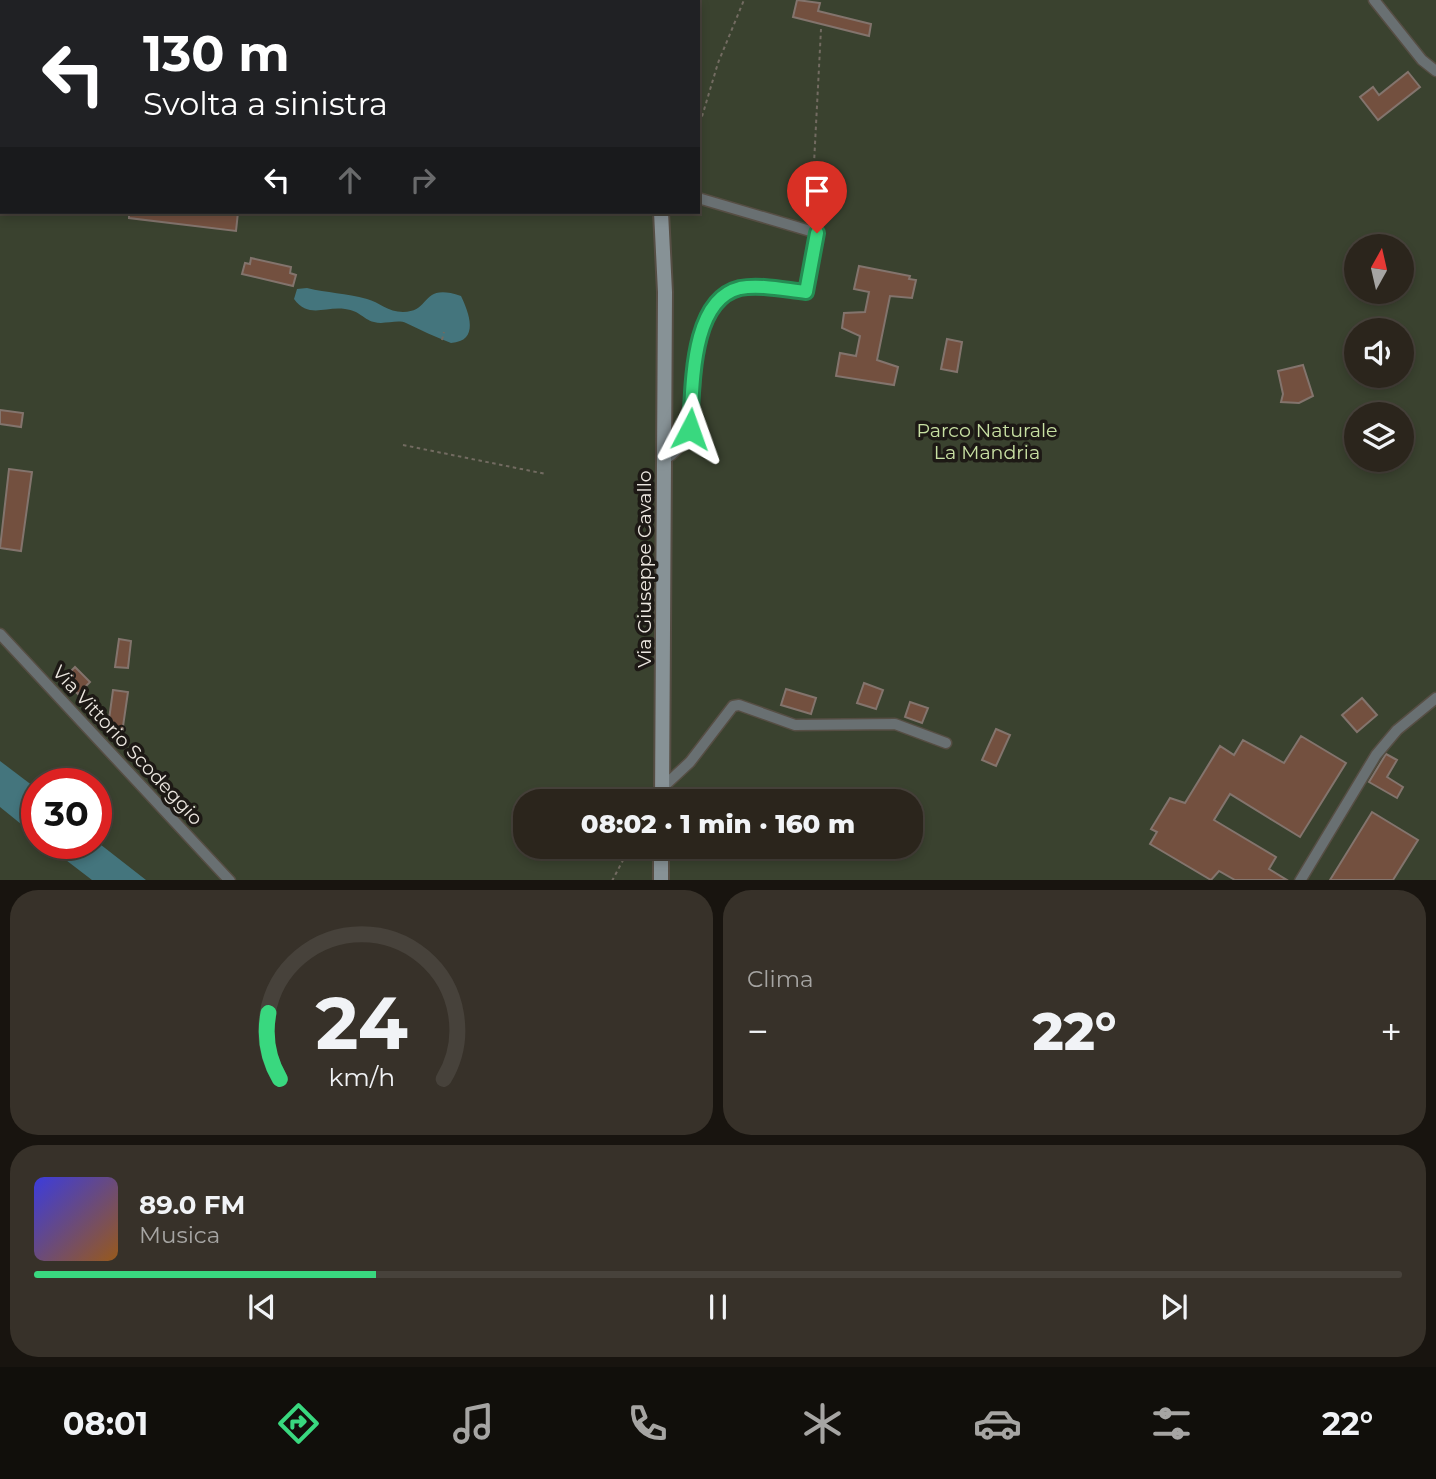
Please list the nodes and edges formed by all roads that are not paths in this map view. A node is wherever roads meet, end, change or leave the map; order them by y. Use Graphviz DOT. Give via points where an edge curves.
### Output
graph roads {
  1 [pos="1374,0"];
  2 [pos="1436,71"];
  3 [pos="700,199"];
  4 [pos="661,214"];
  5 [pos="663,460"];
  6 [pos="0,634"];
  7 [pos="1436,698"];
  8 [pos="946,743"];
  9 [pos="662,789"];
  10 [pos="667,789"];
  11 [pos="661,859"];
  12 [pos="230,880"];
  13 [pos="661,880"];
  14 [pos="1300,880"];
  1 -- 2 [label="street"];
  3 -- 5 [label="street" via="817,233 806,292 741,288 722,297 710,311 697,354 690,429 678,449"];
  4 -- 5 [label="street, Via Giuseppe Cavallo"];
  5 -- 9 [label="street, Via Giuseppe Cavallo"];
  6 -- 12 [label="street, Via Vittorio Scodeggio"];
  7 -- 14 [label="street" via="1397,730 1376,755"];
  8 -- 10 [label="street" via="895,724 795,725 739,705 733,706"];
  11 -- 13 [label="street"];
}
